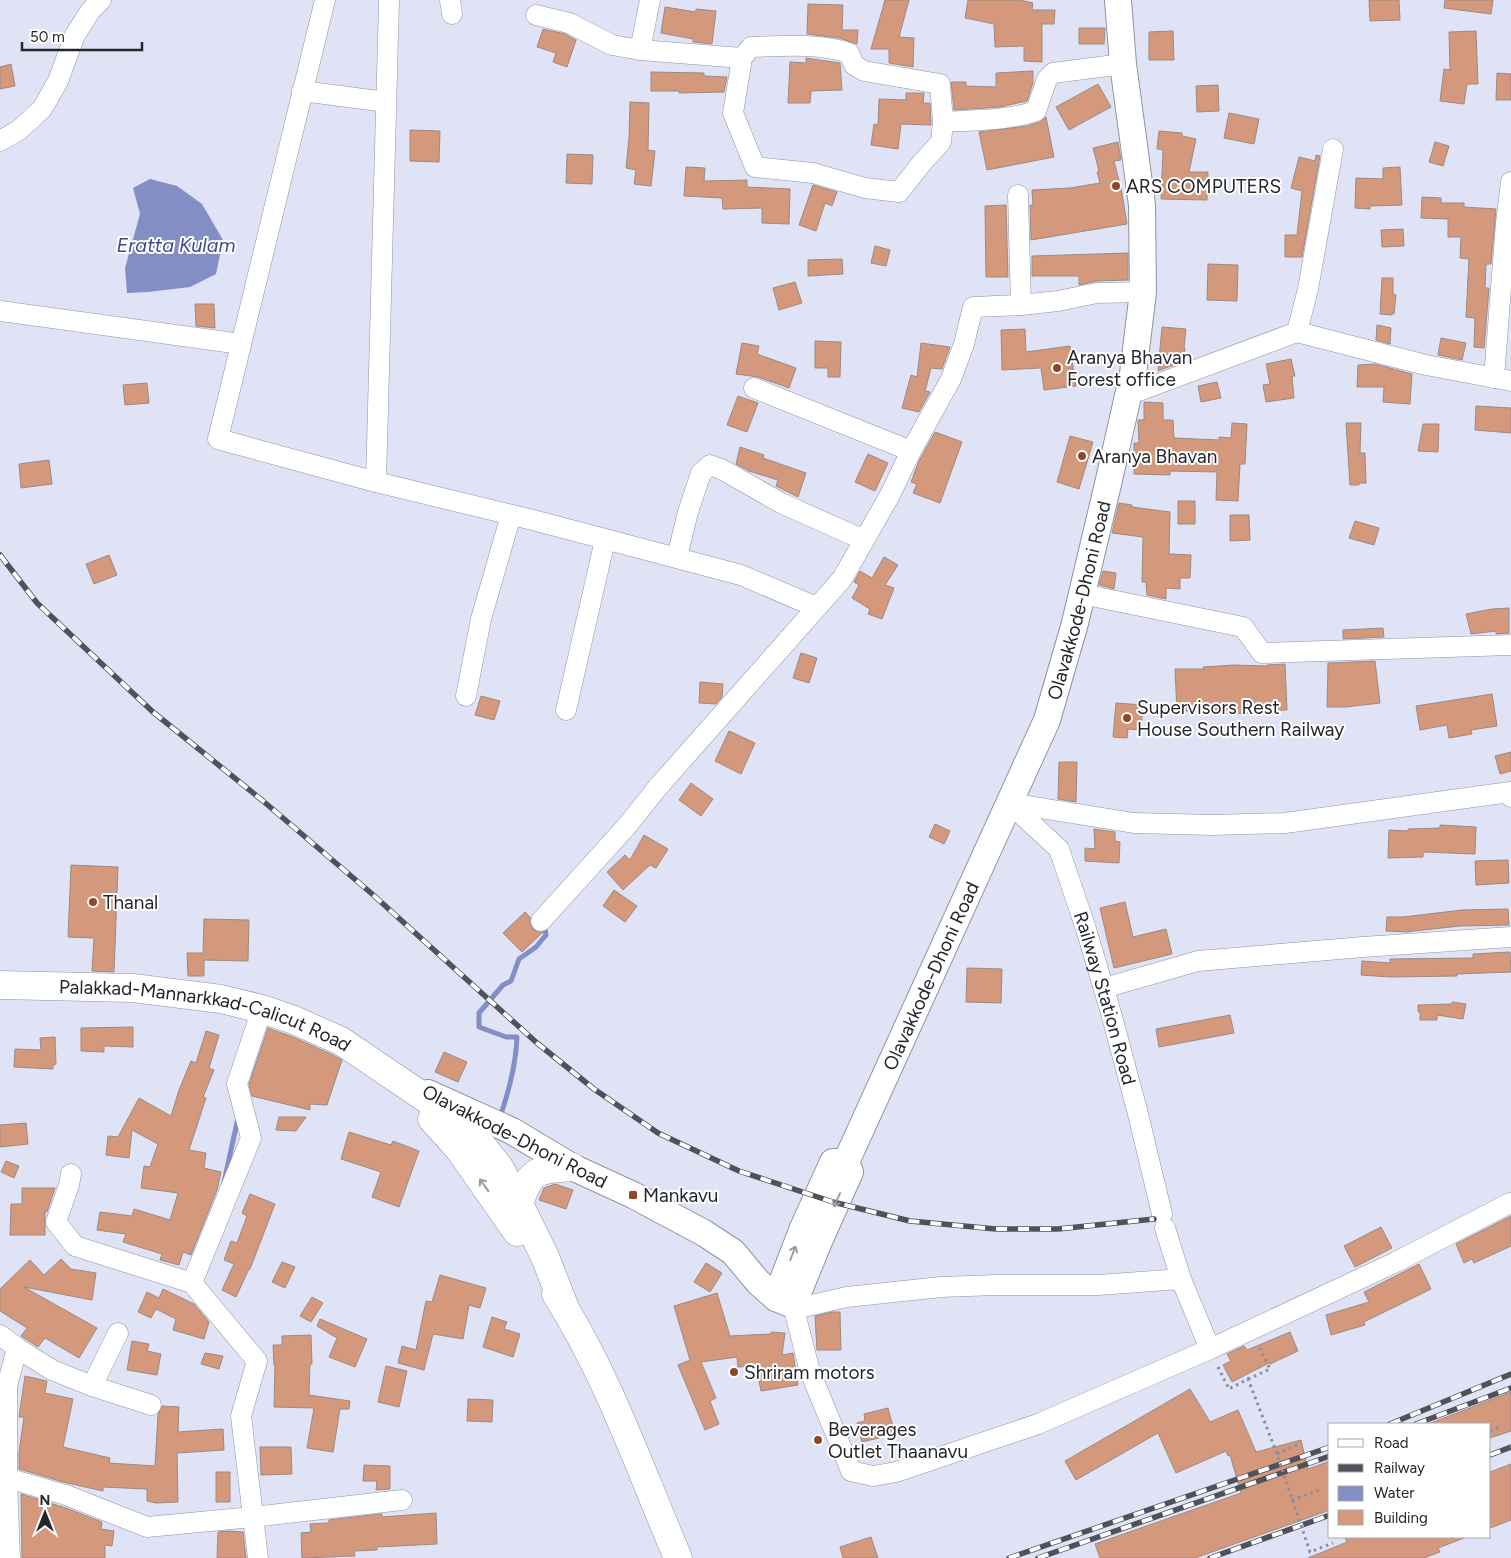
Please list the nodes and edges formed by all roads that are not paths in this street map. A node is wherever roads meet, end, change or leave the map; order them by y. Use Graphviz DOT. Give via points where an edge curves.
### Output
graph roads {
  1 [pos="101,0"];
  2 [pos="325,0"];
  3 [pos="389,0"];
  4 [pos="650,0"];
  5 [pos="1118,0"];
  6 [pos="536,15"];
  7 [pos="640,50"];
  8 [pos="742,58"];
  9 [pos="1124,64"];
  10 [pos="302,91"];
  11 [pos="386,102"];
  12 [pos="943,122"];
  13 [pos="0,141"];
  14 [pos="1333,149"];
  15 [pos="1511,182"];
  16 [pos="1018,195"];
  17 [pos="1143,292"];
  18 [pos="1022,305"];
  19 [pos="0,311"];
  20 [pos="1297,332"];
  21 [pos="241,344"];
  22 [pos="1503,379"];
  23 [pos="754,388"];
  24 [pos="1128,395"];
  25 [pos="911,451"];
  26 [pos="376,482"];
  27 [pos="511,515"];
  28 [pos="605,540"];
  29 [pos="864,540"];
  30 [pos="677,558"];
  31 [pos="1082,594"];
  32 [pos="816,607"];
  33 [pos="1511,645"];
  34 [pos="466,696"];
  35 [pos="566,710"];
  36 [pos="1511,792"];
  37 [pos="1511,797"];
  38 [pos="1010,803"];
  39 [pos="541,921"];
  40 [pos="1511,937"];
  41 [pos="0,985"];
  42 [pos="1104,988"];
  43 [pos="262,1009"];
  44 [pos="398,1079"];
  45 [pos="572,1167"];
  46 [pos="71,1174"];
  47 [pos="1510,1203"];
  48 [pos="519,1204"];
  49 [pos="1181,1279"];
  50 [pos="192,1283"];
  51 [pos="784,1302"];
  52 [pos="565,1308"];
  53 [pos="118,1333"];
  54 [pos="0,1335"];
  55 [pos="17,1348"];
  56 [pos="1210,1349"];
  57 [pos="92,1386"];
  58 [pos="151,1405"];
  59 [pos="7,1478"];
  60 [pos="402,1500"];
  61 [pos="254,1517"];
  62 [pos="10,1558"];
  63 [pos="258,1558"];
  64 [pos="678,1558"];
  1 -- 13 [label="street" via="75,35 58,81 42,109 19,130"];
  2 -- 10 [label="street"];
  3 -- 11 [label="street"];
  4 -- 7 [label="street"];
  5 -- 9 [label="main road, Olavakkode-Dhoni Road"];
  6 -- 7 [label="street" via="569,23 612,45"];
  7 -- 8 [label="street"];
  8 -- 12 [label="street" via="751,47 805,46 849,52 854,65 864,71 940,84"];
  8 -- 12 [label="street" via="733,113 755,167 812,173 865,188 899,192 941,142"];
  9 -- 12 [label="street" via="1053,73 1047,79 1036,111"];
  9 -- 17 [label="main road, Olavakkode-Dhoni Road" via="1142,205"];
  10 -- 11 [label="street"];
  10 -- 21 [label="street"];
  11 -- 26 [label="street"];
  14 -- 20 [label="street"];
  15 -- 22 [label="street" via="1506,223"];
  16 -- 18 [label="street"];
  17 -- 18 [label="street" via="1097,293"];
  17 -- 24 [label="main road, Olavakkode-Dhoni Road"];
  18 -- 25 [label="street" via="973,307 951,379"];
  19 -- 21 [label="street"];
  20 -- 22 [label="street" via="1426,365"];
  20 -- 24 [label="street"];
  21 -- 26 [label="street" via="218,439"];
  23 -- 25 [label="street"];
  24 -- 31 [label="main road, Olavakkode-Dhoni Road"];
  25 -- 29 [label="street"];
  26 -- 27 [label="street"];
  27 -- 28 [label="street"];
  27 -- 34 [label="street" via="482,619"];
  28 -- 30 [label="street"];
  28 -- 35 [label="street"];
  29 -- 30 [label="street" via="781,503 710,465 701,472"];
  29 -- 32 [label="street" via="842,579"];
  30 -- 32 [label="street" via="741,576"];
  31 -- 33 [label="street" via="1243,627 1262,653"];
  31 -- 38 [label="main road, Olavakkode-Dhoni Road" via="1047,720"];
  32 -- 39 [label="street"];
  36 -- 37 [label="street"];
  36 -- 38 [label="street" via="1285,823 1212,825 1134,823"];
  38 -- 42 [label="street, Railway Station Road" via="1059,849"];
  38 -- 51 [label="main road, Olavakkode-Dhoni Road" via="846,1162 850,1172"];
  40 -- 42 [label="street" via="1198,961"];
  41 -- 43 [label="highway, Palakkad-Mannarkkad-Calicut Road" via="133,988 221,999"];
  42 -- 49 [label="street, Railway Station Road" via="1163,1221"];
  43 -- 44 [label="highway, Palakkad-Mannarkkad-Calicut Road" via="341,1041"];
  43 -- 50 [label="street" via="237,1084 251,1138"];
  44 -- 45 [label="main road, Olavakkode-Dhoni Road" via="512,1131"];
  44 -- 48 [label="highway, Palakkad-Mannarkkad-Calicut Road" via="475,1137 499,1167"];
  52 -- 44 [label="highway, Palakkad-Mannarkkad-Calicut Road, one-way" via="459,1149"];
  45 -- 48 [label="highway" via="544,1170 530,1177"];
  45 -- 51 [label="main road, Olavakkode-Dhoni Road" via="704,1233 733,1252 758,1282"];
  46 -- 50 [label="street" via="56,1222 75,1246"];
  47 -- 56 [label="street" via="1396,1262"];
  48 -- 52 [label="highway, Palakkad-Mannarkkad-Calicut Road"];
  49 -- 51 [label="street" via="1098,1285 942,1287 847,1297 803,1307"];
  49 -- 56 [label="street, Railway Station Road"];
  50 -- 61 [label="street" via="257,1361 241,1416"];
  51 -- 56 [label="street" via="851,1470 873,1476 896,1472 1038,1424"];
  52 -- 64 [label="highway, Palakkad-Mannarkkad-Calicut Road" via="610,1395"];
  53 -- 57 [label="street"];
  54 -- 55 [label="street"];
  55 -- 57 [label="street" via="52,1370"];
  55 -- 59 [label="street" via="7,1386"];
  57 -- 58 [label="street"];
  59 -- 61 [label="street" via="66,1495 147,1527"];
  59 -- 62 [label="street"];
  60 -- 61 [label="street"];
  61 -- 63 [label="street"];
}
